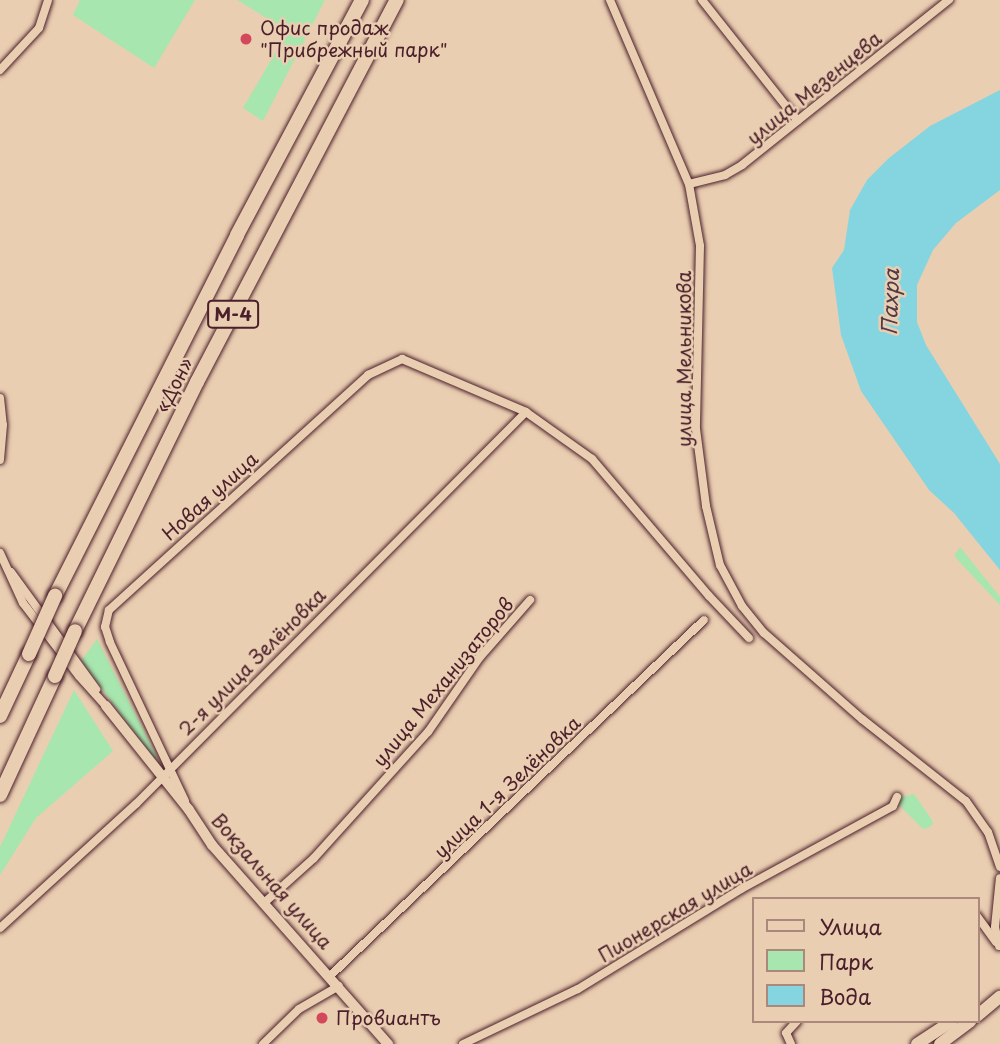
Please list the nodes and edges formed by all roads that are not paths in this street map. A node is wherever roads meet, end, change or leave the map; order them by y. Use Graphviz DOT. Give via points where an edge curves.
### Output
graph roads {
  1 [pos="48,0"];
  2 [pos="362,0"];
  3 [pos="397,0"];
  4 [pos="610,0"];
  5 [pos="702,0"];
  6 [pos="949,0"];
  7 [pos="0,70"];
  8 [pos="798,121"];
  9 [pos="689,184"];
  10 [pos="0,398"];
  11 [pos="524,414"];
  12 [pos="0,460"];
  13 [pos="0,552"];
  14 [pos="530,600"];
  15 [pos="704,620"];
  16 [pos="750,638"];
  17 [pos="106,706"];
  18 [pos="0,716"];
  19 [pos="170,766"];
  20 [pos="161,776"];
  21 [pos="0,795"];
  22 [pos="897,797"];
  23 [pos="189,810"];
  24 [pos="1000,867"];
  25 [pos="1000,878"];
  26 [pos="264,903"];
  27 [pos="979,919"];
  28 [pos="0,928"];
  29 [pos="999,947"];
  30 [pos="330,976"];
  31 [pos="339,986"];
  32 [pos="1000,994"];
  33 [pos="979,1005"];
  34 [pos="979,1014"];
  35 [pos="795,1023"];
  36 [pos="949,1023"];
  37 [pos="968,1023"];
  38 [pos="263,1044"];
  39 [pos="388,1044"];
  40 [pos="463,1044"];
  41 [pos="791,1044"];
  42 [pos="917,1044"];
  43 [pos="940,1044"];
  1 -- 7 [label="street" via="39,28"];
  2 -- 18 [label="highway, «Дон» / М-4, bridge" via="225,259 55,596"];
  3 -- 21 [label="highway, «Дон» / М-4, bridge" via="197,382"];
  4 -- 9 [label="street, улица Мельникова"];
  5 -- 8 [label="street"];
  6 -- 8 [label="street, улица Мезенцева"];
  8 -- 9 [label="street, улица Мезенцева" via="733,170"];
  9 -- 24 [label="street, улица Мельникова" via="700,246 696,429 706,506 720,565 742,606 764,633 966,801 988,832"];
  10 -- 12 [label="street"];
  11 -- 16 [label="street, Новая улица" via="592,459"];
  11 -- 19 [label="street, 2-я улица Зелёновка"];
  11 -- 19 [label="street, Новая улица" via="402,359 374,371 114,605 105,627"];
  13 -- 17 [label="street" via="23,603"];
  14 -- 26 [label="street, улица Механизаторов" via="480,657 428,732 314,858"];
  15 -- 30 [label="street, улица 1-я Зелёновка"];
  17 -- 20 [label="street, Вокзальная улица"];
  19 -- 20 [label="street, 2-я улица Зелёновка"];
  19 -- 23 [label="street, Новая улица"];
  20 -- 23 [label="street, Вокзальная улица"];
  20 -- 28 [label="street, 2-я улица Зелёновка"];
  22 -- 40 [label="street, Пионерская улица" via="893,806 741,889 578,989"];
  23 -- 26 [label="street, Вокзальная улица" via="212,845"];
  25 -- 29 [label="street" via="995,928"];
  26 -- 30 [label="street, Вокзальная улица"];
  27 -- 29 [label="street"];
  30 -- 31 [label="street, Вокзальная улица"];
  31 -- 38 [label="street" via="299,1009"];
  31 -- 39 [label="street, Вокзальная улица"];
  32 -- 33 [label="main road"];
  32 -- 34 [label="main road"];
  35 -- 41 [label="street" via="786,1033"];
  36 -- 42 [label="main road"];
  37 -- 43 [label="main road"];
}
